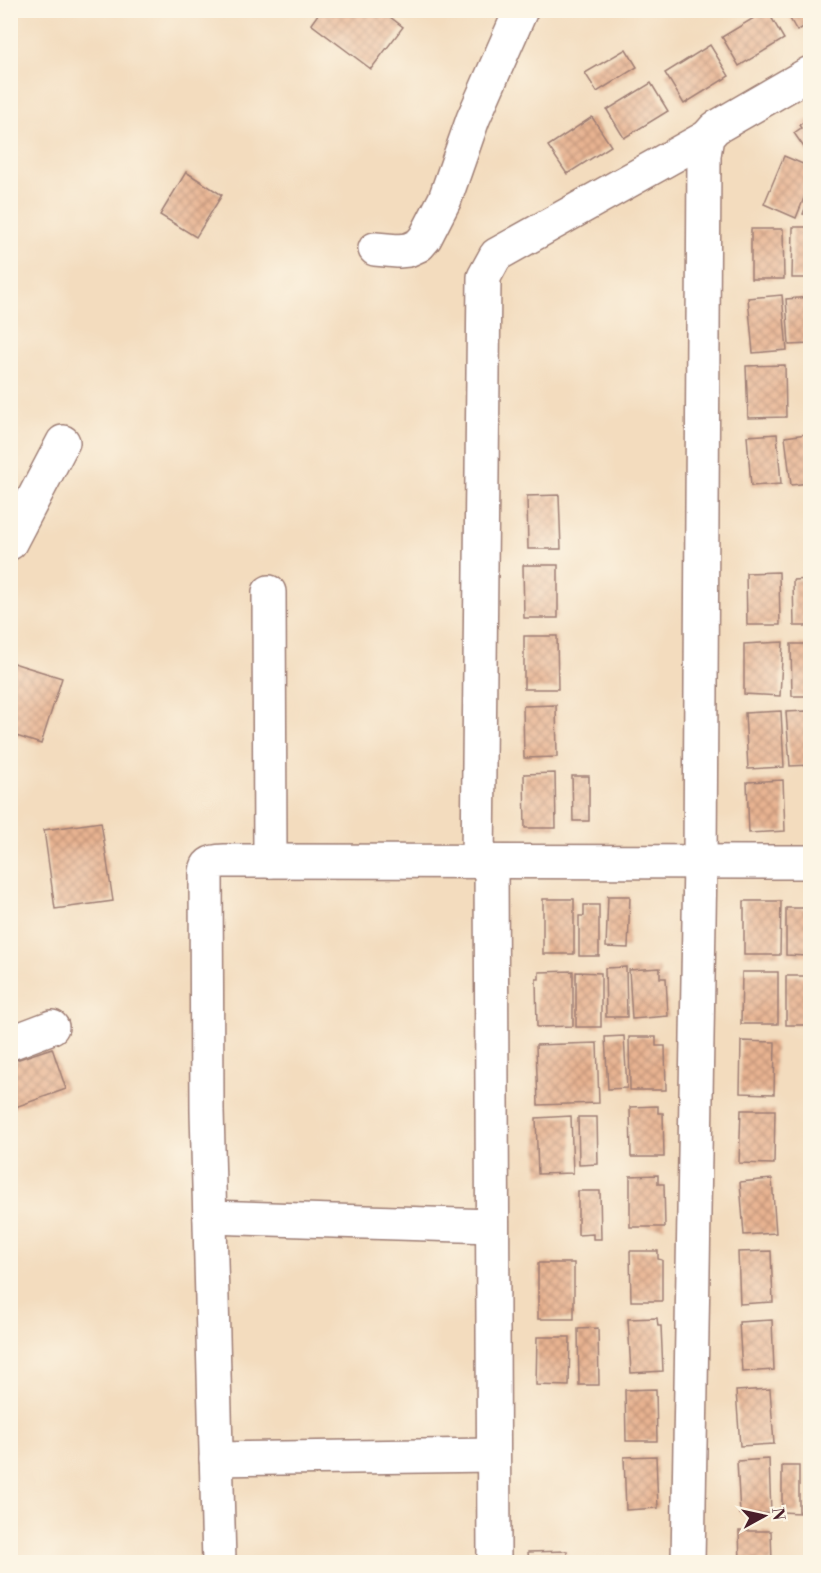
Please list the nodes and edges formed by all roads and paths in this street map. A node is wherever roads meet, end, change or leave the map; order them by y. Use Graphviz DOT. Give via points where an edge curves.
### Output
graph roads {
  1 [pos="521,10"];
  2 [pos="810,73"];
  3 [pos="707,137"];
  4 [pos="375,249"];
  5 [pos="63,442"];
  6 [pos="10,543"];
  7 [pos="269,592"];
  8 [pos="270,861"];
  9 [pos="484,861"];
  10 [pos="700,862"];
  11 [pos="810,862"];
  12 [pos="52,1027"];
  13 [pos="10,1043"];
  14 [pos="210,1217"];
  15 [pos="492,1226"];
  16 [pos="493,1455"];
  17 [pos="216,1459"];
  18 [pos="219,1563"];
  19 [pos="494,1563"];
  20 [pos="688,1563"];
  1 -- 4 [label="street" via="473,119 445,199 425,238 408,250"];
  2 -- 3 [label="street" via="715,128"];
  3 -- 9 [label="street" via="496,255 484,277"];
  3 -- 10 [label="street"];
  5 -- 6 [label="street"];
  7 -- 8 [label="street"];
  8 -- 9 [label="street"];
  8 -- 14 [label="street" via="218,861 207,866"];
  9 -- 10 [label="street"];
  9 -- 15 [label="street"];
  10 -- 11 [label="street"];
  10 -- 20 [label="street"];
  12 -- 13 [label="street"];
  14 -- 15 [label="street"];
  14 -- 17 [label="street"];
  15 -- 16 [label="street"];
  16 -- 17 [label="street"];
  16 -- 19 [label="street"];
  17 -- 18 [label="street"];
}
